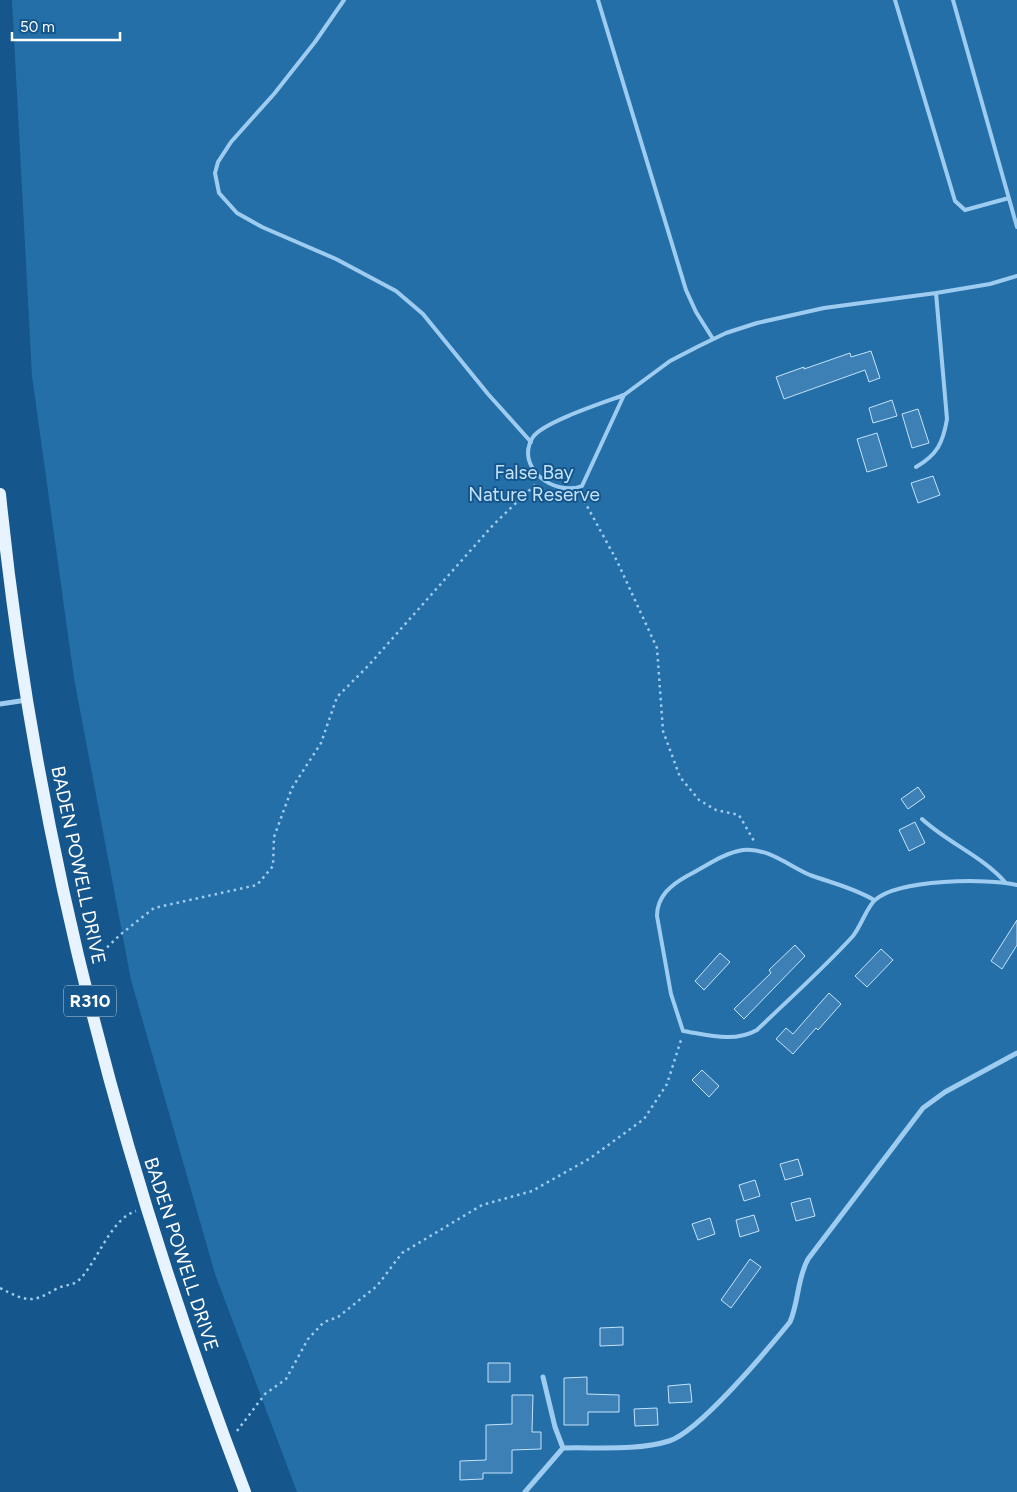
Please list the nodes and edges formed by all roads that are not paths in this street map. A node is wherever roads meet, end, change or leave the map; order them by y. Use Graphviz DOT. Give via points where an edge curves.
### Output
graph roads {
  1 [pos="344,0"];
  2 [pos="598,0"];
  3 [pos="896,0"];
  4 [pos="953,0"];
  5 [pos="1009,198"];
  6 [pos="1017,227"];
  7 [pos="1017,276"];
  8 [pos="936,294"];
  9 [pos="713,339"];
  10 [pos="624,395"];
  11 [pos="531,442"];
  12 [pos="916,466"];
  13 [pos="0,494"];
  14 [pos="27,700"];
  15 [pos="0,704"];
  16 [pos="922,819"];
  17 [pos="1005,882"];
  18 [pos="1017,885"];
  19 [pos="874,900"];
  20 [pos="1017,1054"];
  21 [pos="543,1378"];
  22 [pos="563,1448"];
  23 [pos="245,1492"];
  24 [pos="525,1492"];
  1 -- 11 [label="lane" via="315,42 218,162 215,172 219,192 237,213 262,227 336,259 396,291 423,314"];
  2 -- 9 [label="lane" via="686,290"];
  3 -- 5 [label="lane" via="955,201 965,210"];
  4 -- 5 [label="lane"];
  5 -- 6 [label="lane"];
  7 -- 8 [label="lane"];
  8 -- 9 [label="lane" via="824,308 757,323"];
  8 -- 12 [label="lane" via="947,419 936,452"];
  9 -- 10 [label="lane" via="670,361"];
  10 -- 11 [label="lane" via="558,422 536,434"];
  10 -- 11 [label="lane" via="582,486 557,487 540,479 530,461"];
  13 -- 14 [label="main road, BADEN POWELL DRIVE / R310"];
  14 -- 15 [label="street"];
  14 -- 23 [label="main road, BADEN POWELL DRIVE / R310" via="82,971 117,1105 191,1347"];
  16 -- 17 [label="lane" via="951,843 995,871"];
  17 -- 18 [label="lane"];
  17 -- 19 [label="lane" via="918,885"];
  19 -- 19 [label="lane" via="760,851 743,850 716,860 672,885 658,903 657,916 666,974 683,1031 730,1037 757,1030 857,932"];
  20 -- 22 [label="street" via="932,1101 911,1122 808,1259 798,1281 790,1322 698,1425 678,1438 655,1444"];
  21 -- 22 [label="street"];
  22 -- 24 [label="street"];
}
